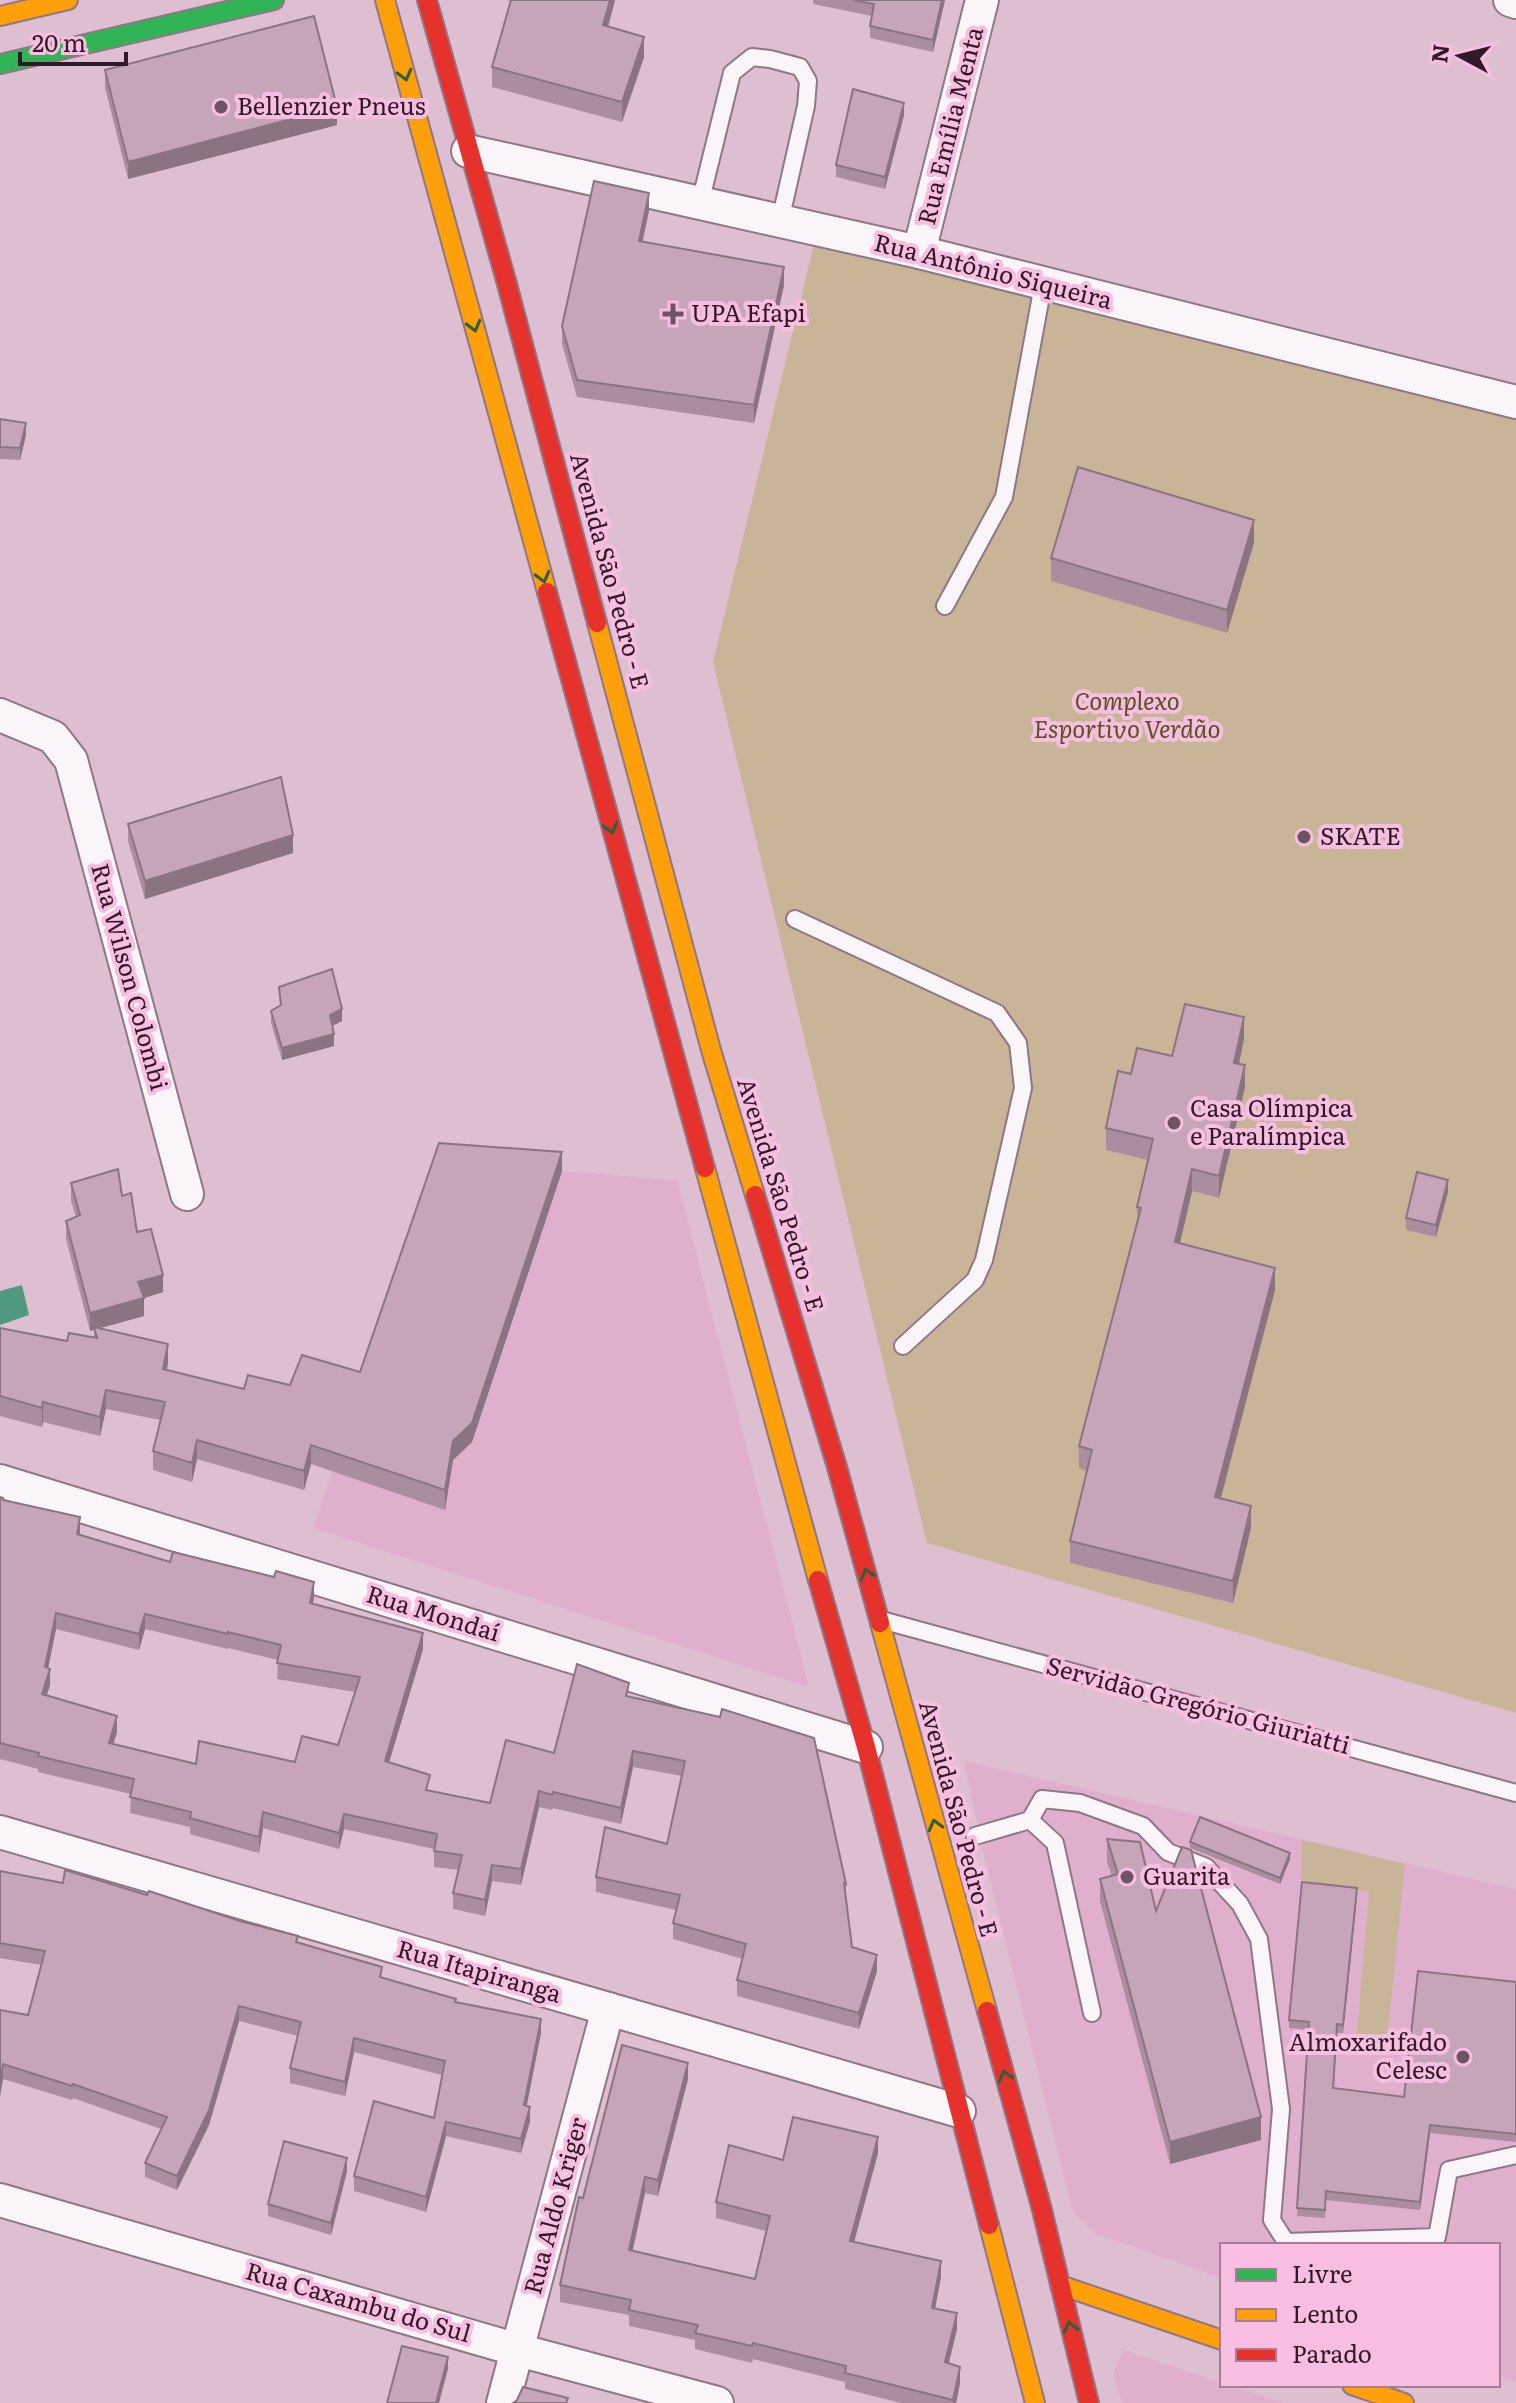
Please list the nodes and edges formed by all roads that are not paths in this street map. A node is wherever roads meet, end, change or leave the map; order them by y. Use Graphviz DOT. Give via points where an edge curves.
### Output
graph roads {
  1 [pos="68,0"];
  2 [pos="274,0"];
  3 [pos="385,0"];
  4 [pos="427,0"];
  5 [pos="982,0"];
  6 [pos="1510,0"];
  7 [pos="1516,2"];
  8 [pos="0,16"];
  9 [pos="0,64"];
  10 [pos="468,151"];
  11 [pos="700,203"];
  12 [pos="780,221"];
  13 [pos="919,252"];
  14 [pos="1043,285"];
  15 [pos="1516,402"];
  16 [pos="945,606"];
  17 [pos="0,715"];
  18 [pos="795,919"];
  19 [pos="187,1194"];
  20 [pos="903,1346"];
  21 [pos="0,1481"];
  22 [pos="880,1620"];
  23 [pos="866,1747"];
  24 [pos="1516,1793"];
  25 [pos="1030,1820"];
  26 [pos="0,1832"];
  27 [pos="975,1836"];
  28 [pos="608,2009"];
  29 [pos="1092,2013"];
  30 [pos="959,2111"];
  31 [pos="1516,2155"];
  32 [pos="0,2200"];
  33 [pos="1060,2285"];
  34 [pos="1220,2339"];
  35 [pos="518,2350"];
  36 [pos="1358,2387"];
  37 [pos="503,2403"];
  38 [pos="717,2403"];
  39 [pos="1035,2403"];
  40 [pos="1089,2403"];
  41 [pos="1404,2403"];
  1 -- 8 [label="main road"];
  2 -- 9 [label="main road"];
  3 -- 23 [label="main road, one-way"];
  4 -- 10 [label="main road, Avenida São Pedro - E"];
  5 -- 13 [label="street, Rua Emília Menta"];
  6 -- 7 [label="street"];
  10 -- 11 [label="street, Rua Antônio Siqueira"];
  22 -- 10 [label="main road, Avenida São Pedro - E, one-way" via="711,1050"];
  11 -- 12 [label="street, Rua Antônio Siqueira"];
  11 -- 12 [label="lane" via="732,73 752,57 770,59 800,67 808,81"];
  12 -- 13 [label="street, Rua Antônio Siqueira"];
  13 -- 14 [label="street, Rua Antônio Siqueira"];
  14 -- 15 [label="street, Rua Antônio Siqueira"];
  14 -- 16 [label="lane" via="1004,497"];
  17 -- 19 [label="street, Rua Wilson Colombi" via="53,737 71,760"];
  18 -- 20 [label="lane" via="997,1013 1018,1043 1023,1088 984,1260 975,1280"];
  21 -- 23 [label="street, Rua Mondaí"];
  22 -- 24 [label="lane, Servidão Gregório Giuriatti"];
  33 -- 22 [label="main road, Avenida São Pedro - E, one-way"];
  23 -- 30 [label="main road"];
  25 -- 27 [label="lane"];
  25 -- 29 [label="lane" via="1055,1843"];
  25 -- 31 [label="lane" via="1042,1799 1080,1803 1143,1826 1168,1852 1206,1867 1240,1904 1259,1939 1281,2109 1272,2220 1286,2242 1437,2237 1449,2170"];
  26 -- 28 [label="street, Rua Itapiranga"];
  28 -- 30 [label="street, Rua Itapiranga"];
  28 -- 35 [label="street, Rua Aldo Kriger"];
  30 -- 39 [label="main road"];
  32 -- 35 [label="street, Rua Caxambu do Sul"];
  33 -- 34 [label="main road"];
  40 -- 33 [label="main road, Avenida São Pedro - E, one-way"];
  35 -- 37 [label="street, Rua Aldo Kriger"];
  35 -- 38 [label="street, Rua Caxambu do Sul"];
  36 -- 41 [label="main road"];
}
